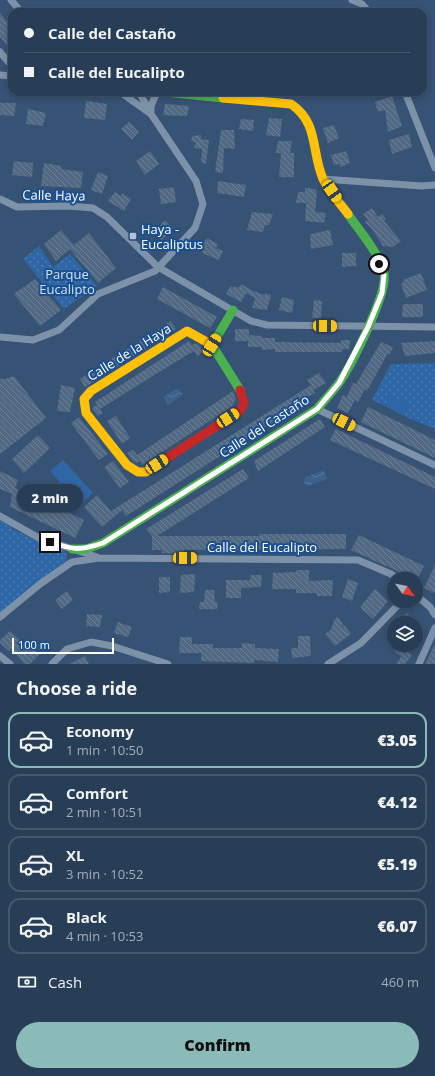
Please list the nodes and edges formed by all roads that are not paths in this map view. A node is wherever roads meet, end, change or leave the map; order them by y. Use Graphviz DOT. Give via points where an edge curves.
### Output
graph roads {
  1 [pos="11,0"];
  2 [pos="352,0"];
  3 [pos="18,8"];
  4 [pos="366,8"];
  5 [pos="0,52"];
  6 [pos="8,61"];
  7 [pos="126,96"];
  8 [pos="141,96"];
  9 [pos="155,96"];
  10 [pos="207,96"];
  11 [pos="407,96"];
  12 [pos="151,114"];
  13 [pos="435,168"];
  14 [pos="324,179"];
  15 [pos="435,185"];
  16 [pos="0,199"];
  17 [pos="158,267"];
  18 [pos="233,310"];
  19 [pos="368,327"];
  20 [pos="435,327"];
  21 [pos="0,336"];
  22 [pos="212,345"];
  23 [pos="317,409"];
  24 [pos="435,465"];
  25 [pos="0,516"];
  26 [pos="103,543"];
  27 [pos="72,549"];
  28 [pos="102,558"];
  29 [pos="72,562"];
  30 [pos="387,572"];
  31 [pos="423,600"];
  32 [pos="432,607"];
  33 [pos="395,608"];
  34 [pos="435,615"];
  35 [pos="0,617"];
  36 [pos="435,628"];
  37 [pos="0,656"];
  38 [pos="10,664"];
  39 [pos="52,664"];
  40 [pos="168,664"];
  41 [pos="328,664"];
  42 [pos="418,664"];
  1 -- 3 [label="street"];
  2 -- 4 [label="street"];
  5 -- 6 [label="street"];
  7 -- 12 [label="street"];
  8 -- 12 [label="street"];
  9 -- 12 [label="street"];
  10 -- 14 [label="street, Calle del Castaño" via="291,104 300,110 309,122"];
  11 -- 13 [label="street"];
  12 -- 17 [label="street" via="196,181 202,204 195,228"];
  14 -- 15 [label="street"];
  14 -- 19 [label="street, Calle del Castaño" via="374,252 384,275 382,293"];
  16 -- 17 [label="street, Calle Haya" via="17,207 93,208 107,217"];
  17 -- 18 [label="street"];
  17 -- 21 [label="street" via="155,271 98,294 59,330 33,340"];
  18 -- 19 [label="street" via="251,321 267,325"];
  18 -- 22 [label="street"];
  19 -- 20 [label="street"];
  19 -- 23 [label="street, Calle del Castaño" via="339,383"];
  22 -- 22 [label="street, Calle de la Haya" via="242,393 244,403 240,411 146,472 138,472 126,465 86,413 84,400 91,391 187,331"];
  23 -- 24 [label="street"];
  23 -- 26 [label="street, Calle del Castaño"];
  25 -- 27 [label="street" via="39,538"];
  26 -- 27 [label="street, Calle del Castaño" via="86,549"];
  26 -- 28 [label="street"];
  27 -- 28 [label="street"];
  27 -- 29 [label="street"];
  28 -- 29 [label="street"];
  28 -- 30 [label="street, Calle del Eucalipto" via="358,560"];
  29 -- 35 [label="street"];
  31 -- 32 [label="street"];
  32 -- 34 [label="street"];
  33 -- 41 [label="street" via="361,643"];
  36 -- 42 [label="street"];
  37 -- 38 [label="street"];
  39 -- 40 [label="street" via="67,650 91,642"];
}
